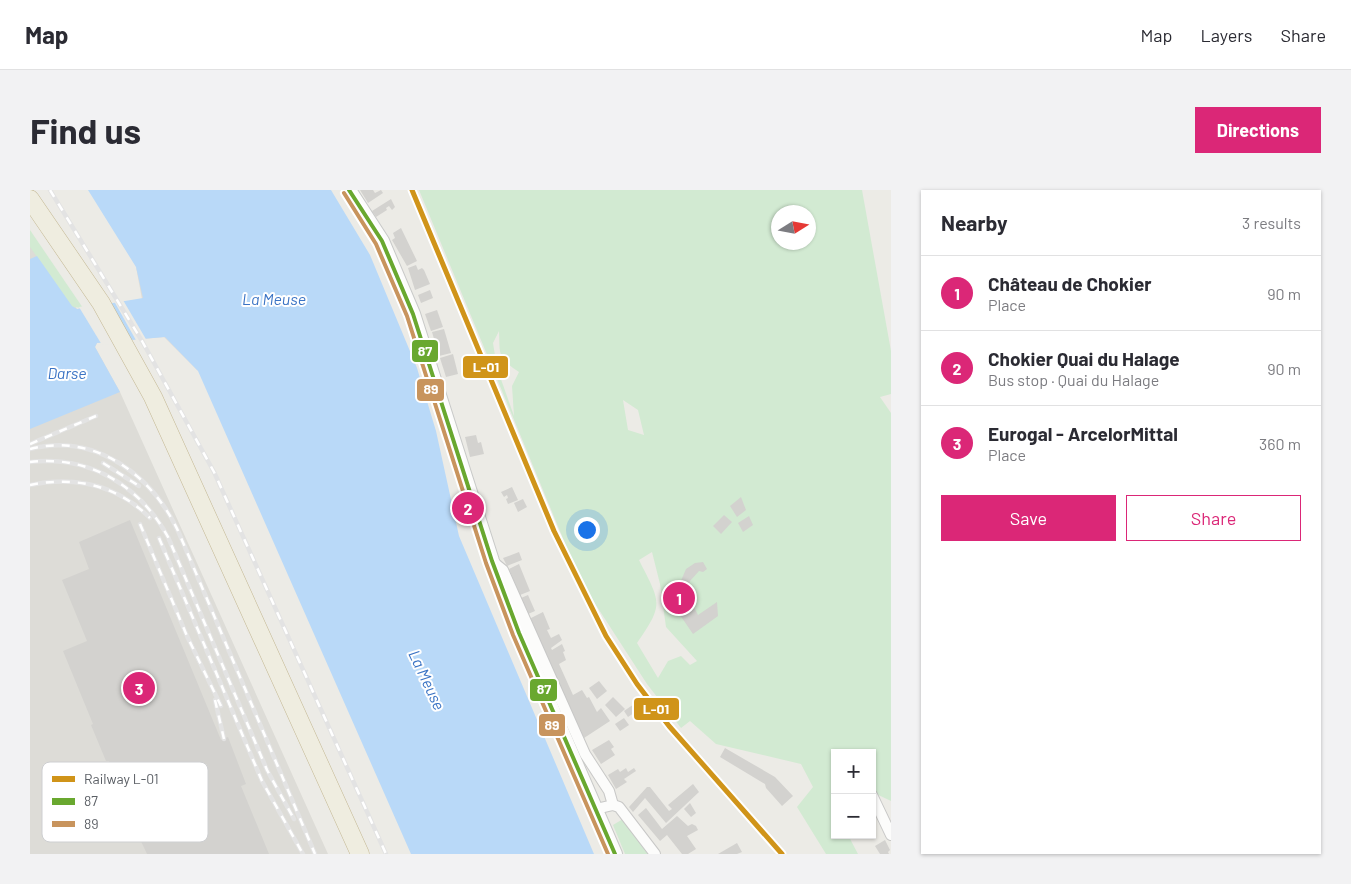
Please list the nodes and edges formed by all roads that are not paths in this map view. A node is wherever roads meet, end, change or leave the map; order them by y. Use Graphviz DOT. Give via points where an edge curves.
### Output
graph roads {
  1 [pos="349,190"];
  2 [pos="30,199"];
  3 [pos="30,217"];
  4 [pos="95,304"];
  5 [pos="118,343"];
  6 [pos="492,560"];
  7 [pos="876,803"];
  8 [pos="613,805"];
  9 [pos="596,809"];
  10 [pos="891,835"];
  11 [pos="348,854"];
  12 [pos="360,854"];
  13 [pos="615,854"];
  14 [pos="655,854"];
  1 -- 6 [label="main road" via="382,241 413,314"];
  2 -- 4 [label="highway"];
  3 -- 4 [label="highway"];
  4 -- 5 [label="highway"];
  5 -- 11 [label="highway"];
  5 -- 12 [label="highway" via="175,443"];
  6 -- 8 [label="street" via="503,570 585,754"];
  6 -- 9 [label="main road" via="519,633"];
  7 -- 10 [label="street"];
  8 -- 9 [label="street"];
  8 -- 14 [label="street" via="619,807"];
  9 -- 13 [label="main road"];
}
